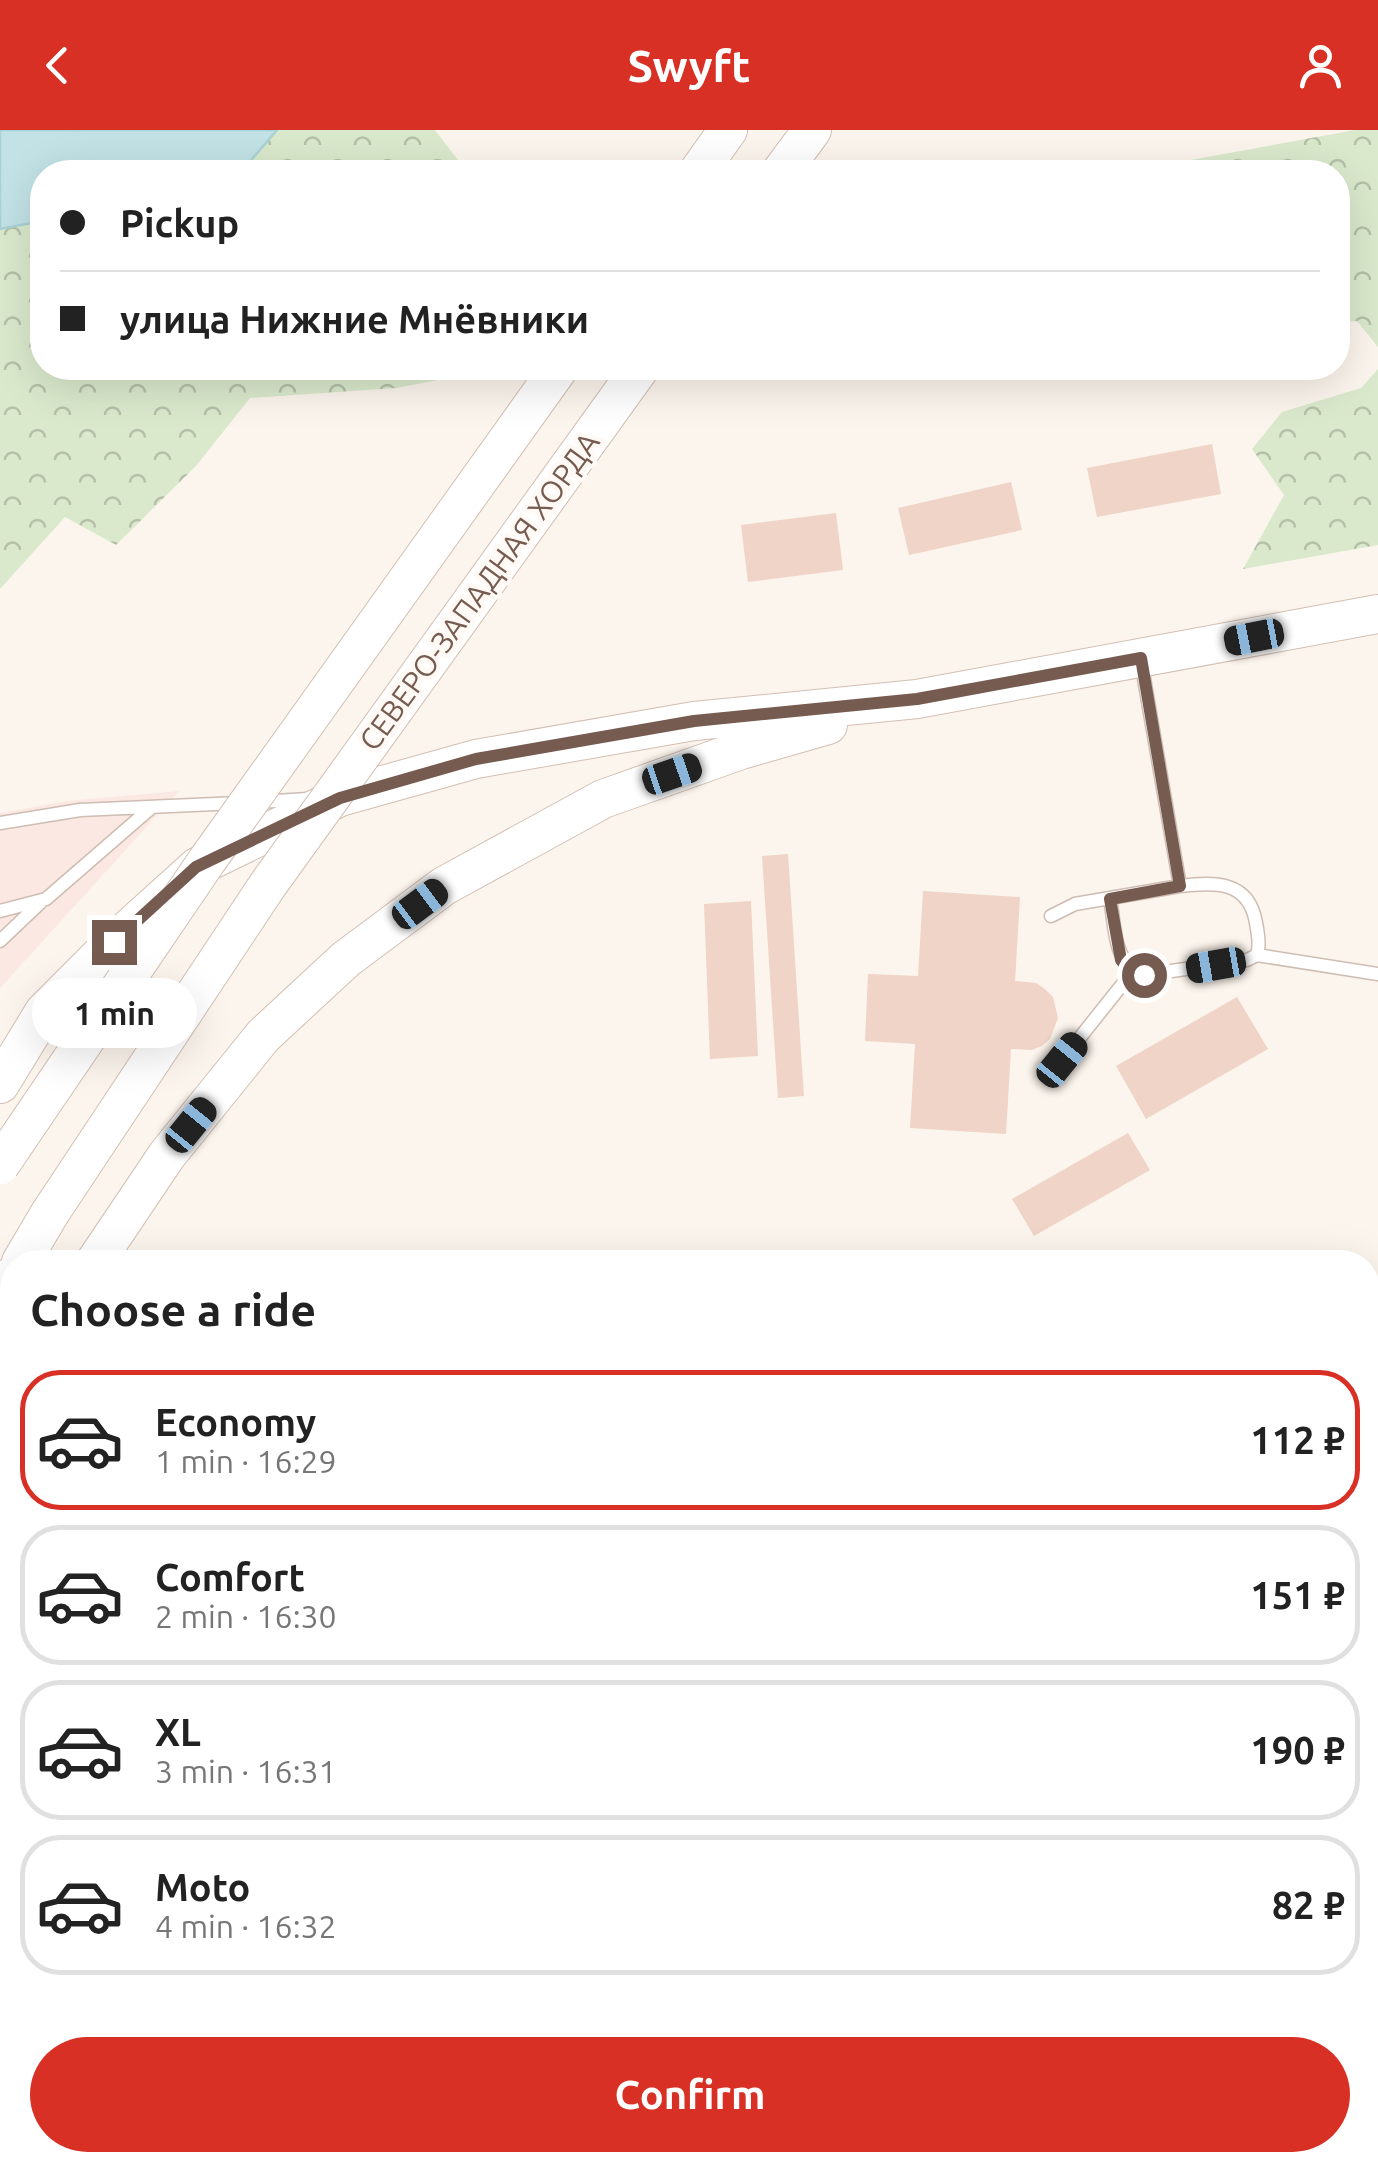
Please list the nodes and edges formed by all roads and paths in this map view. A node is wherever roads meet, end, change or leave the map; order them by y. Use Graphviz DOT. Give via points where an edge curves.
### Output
graph roads {
  1 [pos="728,130"];
  2 [pos="812,130"];
  3 [pos="707,160"];
  4 [pos="790,160"];
  5 [pos="549,380"];
  6 [pos="631,380"];
  7 [pos="1378,614"];
  8 [pos="1141,658"];
  9 [pos="917,699"];
  10 [pos="340,798"];
  11 [pos="152,808"];
  12 [pos="0,823"];
  13 [pos="1180,886"];
  14 [pos="46,899"];
  15 [pos="1110,899"];
  16 [pos="1,911"];
  17 [pos="1051,916"];
  18 [pos="0,942"];
  19 [pos="1257,955"];
  20 [pos="1132,971"];
  21 [pos="1378,974"];
  22 [pos="1062,1060"];
  23 [pos="0,1084"];
  24 [pos="0,1165"];
  25 [pos="27,1250"];
  26 [pos="104,1250"];
  1 -- 3 [label="main road"];
  2 -- 4 [label="main road"];
  5 -- 24 [label="main road, bridge"];
  6 -- 25 [label="main road, СЕВЕРО-ЗАПАДНАЯ ХОРДА, bridge" via="267,886"];
  7 -- 8 [label="main road"];
  8 -- 9 [label="main road"];
  8 -- 13 [label="lane"];
  9 -- 10 [label="main road" via="694,721 476,759"];
  9 -- 26 [label="main road" via="604,798 444,886 346,959 264,1036 167,1155"];
  10 -- 11 [label="lane"];
  10 -- 23 [label="main road" via="196,867 44,1012"];
  11 -- 12 [label="lane"];
  11 -- 14 [label="lane"];
  13 -- 15 [label="lane"];
  13 -- 19 [label="lane" via="1216,882 1237,890 1254,914"];
  14 -- 16 [label="lane"];
  14 -- 18 [label="lane"];
  15 -- 17 [label="lane"];
  15 -- 20 [label="lane" via="1121,960"];
  19 -- 20 [label="lane" via="1153,976"];
  19 -- 21 [label="lane"];
  20 -- 22 [label="lane"];
}
